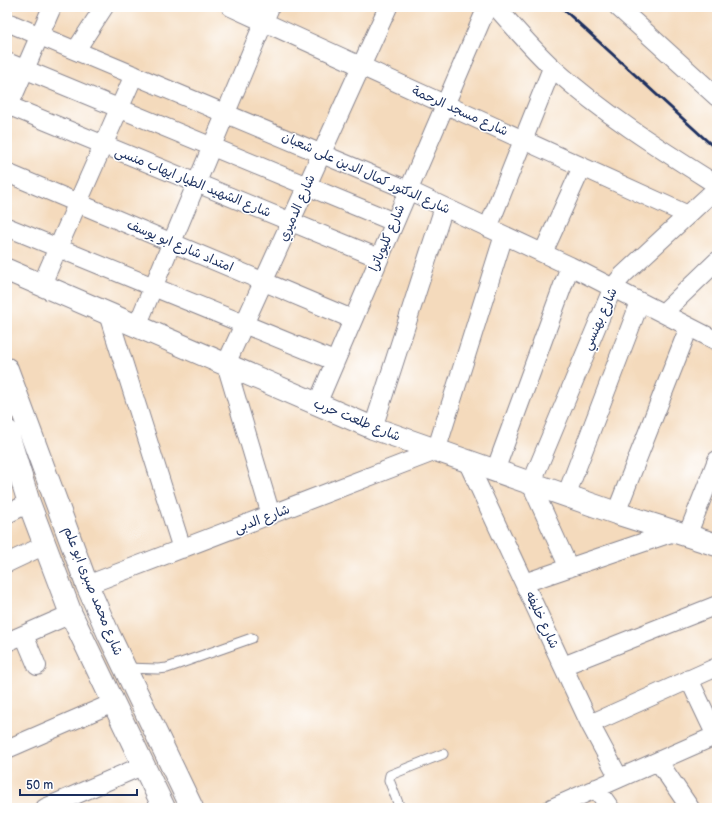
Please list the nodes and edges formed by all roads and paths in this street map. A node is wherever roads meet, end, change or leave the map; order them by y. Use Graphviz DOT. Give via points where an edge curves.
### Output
graph roads {
  1 [pos="52,7"];
  2 [pos="104,7"];
  3 [pos="231,7"];
  4 [pos="388,7"];
  5 [pos="487,7"];
  6 [pos="496,7"];
  7 [pos="618,7"];
  8 [pos="267,14"];
  9 [pos="7,22"];
  10 [pos="38,35"];
  11 [pos="76,50"];
  12 [pos="7,62"];
  13 [pos="361,66"];
  14 [pos="552,68"];
  15 [pos="24,69"];
  16 [pos="134,75"];
  17 [pos="717,96"];
  18 [pos="444,104"];
  19 [pos="8,106"];
  20 [pos="120,108"];
  21 [pos="226,113"];
  22 [pos="524,140"];
  23 [pos="103,145"];
  24 [pos="212,147"];
  25 [pos="321,153"];
  26 [pos="582,167"];
  27 [pos="7,173"];
  28 [pos="197,184"];
  29 [pos="307,186"];
  30 [pos="717,186"];
  31 [pos="408,190"];
  32 [pos="78,203"];
  33 [pos="444,207"];
  34 [pos="688,215"];
  35 [pos="290,222"];
  36 [pos="394,222"];
  37 [pos="7,227"];
  38 [pos="496,231"];
  39 [pos="172,243"];
  40 [pos="58,248"];
  41 [pos="543,253"];
  42 [pos="379,258"];
  43 [pos="717,261"];
  44 [pos="570,266"];
  45 [pos="7,270"];
  46 [pos="264,281"];
  47 [pos="42,284"];
  48 [pos="154,287"];
  49 [pos="613,287"];
  50 [pos="640,302"];
  51 [pos="663,313"];
  52 [pos="108,314"];
  53 [pos="352,319"];
  54 [pos="244,324"];
  55 [pos="138,326"];
  56 [pos="689,327"];
  57 [pos="717,340"];
  58 [pos="334,361"];
  59 [pos="226,364"];
  60 [pos="7,369"];
  61 [pos="316,404"];
  62 [pos="373,428"];
  63 [pos="7,432"];
  64 [pos="436,450"];
  65 [pos="717,460"];
  66 [pos="467,461"];
  67 [pos="495,471"];
  68 [pos="531,484"];
  69 [pos="566,496"];
  70 [pos="29,503"];
  71 [pos="616,513"];
  72 [pos="7,514"];
  73 [pos="271,515"];
  74 [pos="681,534"];
  75 [pos="45,545"];
  76 [pos="717,545"];
  77 [pos="182,549"];
  78 [pos="7,563"];
  79 [pos="569,568"];
  80 [pos="524,583"];
  81 [pos="88,585"];
  82 [pos="717,605"];
  83 [pos="71,614"];
  84 [pos="24,635"];
  85 [pos="252,638"];
  86 [pos="7,642"];
  87 [pos="37,666"];
  88 [pos="563,666"];
  89 [pos="717,667"];
  90 [pos="124,668"];
  91 [pos="689,679"];
  92 [pos="112,703"];
  93 [pos="590,724"];
  94 [pos="716,735"];
  95 [pos="7,749"];
  96 [pos="443,754"];
  97 [pos="658,761"];
  98 [pos="144,765"];
  99 [pos="619,778"];
  100 [pos="596,788"];
  101 [pos="160,807"];
  102 [pos="45,808"];
  103 [pos="192,808"];
  104 [pos="400,808"];
  105 [pos="552,808"];
  106 [pos="610,808"];
  107 [pos="690,808"];
  1 -- 10 [label="street"];
  2 -- 11 [label="street"];
  3 -- 8 [label="street, شارع مسجد الرحمة"];
  4 -- 13 [label="street, شارع الدميري"];
  5 -- 18 [label="street, شارع كليوباترا"];
  6 -- 14 [label="street"];
  7 -- 17 [label="street"];
  8 -- 13 [label="street, شارع مسجد الرحمة"];
  8 -- 21 [label="street"];
  9 -- 10 [label="street, شارع الدكتور كمال الدين على شعبان"];
  10 -- 11 [label="street, شارع الدكتور كمال الدين على شعبان"];
  10 -- 15 [label="street"];
  11 -- 16 [label="street, شارع الدكتور كمال الدين على شعبان"];
  12 -- 15 [label="street"];
  13 -- 18 [label="street, شارع مسجد الرحمة"];
  13 -- 25 [label="street, شارع الدميري"];
  14 -- 22 [label="street"];
  14 -- 30 [label="street" via="592,102"];
  15 -- 19 [label="street"];
  15 -- 20 [label="street"];
  16 -- 20 [label="street"];
  16 -- 21 [label="street, شارع الدكتور كمال الدين على شعبان"];
  18 -- 22 [label="street, شارع مسجد الرحمة"];
  18 -- 31 [label="street, شارع كليوباترا"];
  19 -- 23 [label="street, شارع الشهيد الطيار ايهاب منسى"];
  20 -- 23 [label="street"];
  20 -- 24 [label="street"];
  21 -- 24 [label="street"];
  21 -- 25 [label="street, شارع الدكتور كمال الدين على شعبان"];
  22 -- 26 [label="street, شارع مسجد الرحمة"];
  22 -- 38 [label="street"];
  23 -- 28 [label="street, شارع الشهيد الطيار ايهاب منسى"];
  23 -- 32 [label="street"];
  24 -- 28 [label="street"];
  24 -- 29 [label="street"];
  25 -- 29 [label="street, شارع الدميري"];
  25 -- 31 [label="street, شارع الدكتور كمال الدين على شعبان"];
  26 -- 34 [label="street, شارع مسجد الرحمة"];
  26 -- 41 [label="street"];
  27 -- 32 [label="street, امتداد شارع ابو يوسف"];
  28 -- 35 [label="street, شارع الشهيد الطيار ايهاب منسى"];
  28 -- 39 [label="street"];
  29 -- 35 [label="street, شارع الدميري"];
  29 -- 36 [label="street"];
  30 -- 34 [label="street, شارع بهنسي"];
  31 -- 33 [label="street, شارع الدكتور كمال الدين على شعبان"];
  31 -- 36 [label="street, شارع كليوباترا"];
  32 -- 39 [label="street, امتداد شارع ابو يوسف"];
  32 -- 40 [label="street"];
  33 -- 38 [label="street, شارع الدكتور كمال الدين على شعبان"];
  33 -- 62 [label="street"];
  34 -- 49 [label="street, شارع بهنسي"];
  35 -- 42 [label="street, شارع الشهيد الطيار ايهاب منسى"];
  35 -- 46 [label="street, شارع الدميري"];
  36 -- 42 [label="street, شارع كليوباترا"];
  37 -- 40 [label="street"];
  38 -- 41 [label="street, شارع الدكتور كمال الدين على شعبان"];
  38 -- 64 [label="street"];
  39 -- 46 [label="street, امتداد شارع ابو يوسف"];
  39 -- 48 [label="street"];
  40 -- 47 [label="street"];
  40 -- 48 [label="street"];
  41 -- 44 [label="street, شارع الدكتور كمال الدين على شعبان"];
  42 -- 53 [label="street, شارع كليوباترا"];
  43 -- 51 [label="street"];
  44 -- 49 [label="street, شارع الدكتور كمال الدين على شعبان"];
  44 -- 67 [label="street"];
  45 -- 47 [label="street, شارع طلعت حرب"];
  46 -- 53 [label="street, امتداد شارع ابو يوسف"];
  46 -- 54 [label="street, شارع الدميري"];
  47 -- 52 [label="street, شارع طلعت حرب"];
  48 -- 54 [label="street"];
  48 -- 55 [label="street"];
  49 -- 50 [label="street, شارع الدكتور كمال الدين على شعبان"];
  49 -- 68 [label="street, شارع بهنسي"];
  50 -- 51 [label="street, شارع الدكتور كمال الدين على شعبان"];
  50 -- 69 [label="street"];
  51 -- 56 [label="street, شارع الدكتور كمال الدين على شعبان"];
  52 -- 55 [label="street, شارع طلعت حرب"];
  52 -- 77 [label="street"];
  53 -- 58 [label="street, شارع كليوباترا"];
  54 -- 58 [label="street"];
  54 -- 59 [label="street, شارع الدميري"];
  55 -- 59 [label="street, شارع طلعت حرب"];
  56 -- 57 [label="street, شارع الدكتور كمال الدين على شعبان"];
  56 -- 71 [label="street"];
  58 -- 61 [label="street, شارع كليوباترا"];
  59 -- 61 [label="street, شارع طلعت حرب"];
  59 -- 73 [label="street"];
  60 -- 81 [label="street, شارع محمد صبرى ابو علم"];
  61 -- 62 [label="street, شارع طلعت حرب"];
  62 -- 64 [label="street, شارع طلعت حرب"];
  63 -- 70 [label="street, شارع محمد صبرى ابو علم"];
  64 -- 66 [label="street, شارع طلعت حرب"];
  64 -- 73 [label="street, شارع الدبى"];
  65 -- 74 [label="street"];
  66 -- 67 [label="street, شارع طلعت حرب"];
  66 -- 80 [label="street, شارع خليفه"];
  67 -- 68 [label="street, شارع طلعت حرب"];
  68 -- 69 [label="street, شارع طلعت حرب"];
  68 -- 79 [label="street"];
  69 -- 71 [label="street, شارع طلعت حرب"];
  70 -- 72 [label="street"];
  70 -- 75 [label="street, شارع محمد صبرى ابو علم"];
  71 -- 74 [label="street, شارع طلعت حرب"];
  73 -- 77 [label="street, شارع الدبى"];
  74 -- 76 [label="street, شارع طلعت حرب"];
  74 -- 79 [label="street"];
  75 -- 78 [label="street"];
  75 -- 83 [label="street, شارع محمد صبرى ابو علم"];
  77 -- 81 [label="street, شارع الدبى"];
  79 -- 80 [label="street"];
  80 -- 88 [label="street, شارع خليفه"];
  81 -- 90 [label="street, شارع محمد صبرى ابو علم"];
  82 -- 88 [label="street"];
  83 -- 84 [label="street"];
  83 -- 92 [label="street, شارع محمد صبرى ابو علم"];
  84 -- 86 [label="street"];
  84 -- 87 [label="street"];
  85 -- 90 [label="lane" via="167,668"];
  88 -- 93 [label="street, شارع خليفه"];
  89 -- 91 [label="street"];
  90 -- 103 [label="street, شارع محمد صبرى ابو علم"];
  91 -- 93 [label="street"];
  91 -- 94 [label="street"];
  92 -- 95 [label="street"];
  92 -- 98 [label="street, شارع محمد صبرى ابو علم"];
  93 -- 99 [label="street, شارع خليفه"];
  94 -- 97 [label="street"];
  96 -- 104 [label="lane" via="390,776 389,780"];
  97 -- 99 [label="street"];
  97 -- 107 [label="street"];
  98 -- 101 [label="street, شارع محمد صبرى ابو علم"];
  98 -- 102 [label="street"];
  99 -- 100 [label="street"];
  100 -- 105 [label="street"];
  100 -- 106 [label="street"];
}
